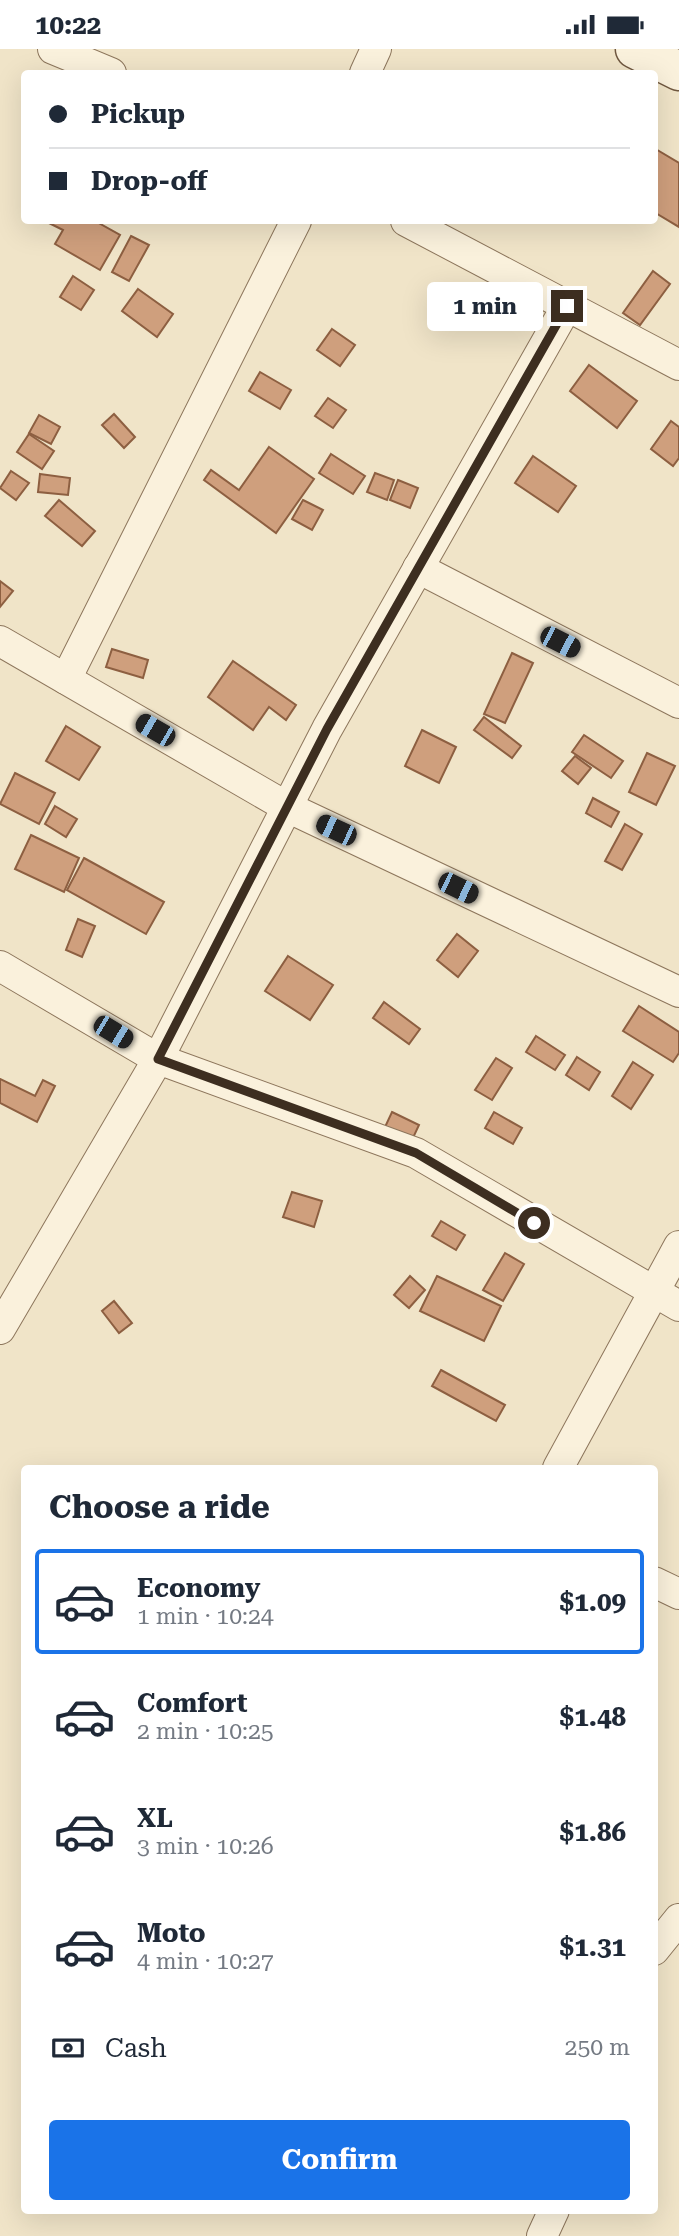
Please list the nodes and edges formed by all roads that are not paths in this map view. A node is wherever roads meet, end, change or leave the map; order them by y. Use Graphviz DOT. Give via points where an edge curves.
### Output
graph roads {
  1 [pos="53,49"];
  2 [pos="376,49"];
  3 [pos="635,49"];
  4 [pos="104,70"];
  5 [pos="366,70"];
  6 [pos="679,71"];
  7 [pos="294,224"];
  8 [pos="412,224"];
  9 [pos="567,306"];
  10 [pos="679,365"];
  11 [pos="418,568"];
  12 [pos="0,641"];
  13 [pos="66,679"];
  14 [pos="679,703"];
  15 [pos="287,807"];
  16 [pos="0,966"];
  17 [pos="679,992"];
  18 [pos="158,1059"];
  19 [pos="679,1246"];
  20 [pos="666,1299"];
  21 [pos="0,1329"];
  22 [pos="560,1465"];
  23 [pos="658,1584"];
  24 [pos="679,1594"];
  25 [pos="679,1920"];
  26 [pos="658,1945"];
  27 [pos="552,2214"];
  28 [pos="542,2236"];
  1 -- 4 [label="street"];
  2 -- 5 [label="street"];
  3 -- 6 [label="street"];
  7 -- 13 [label="street"];
  8 -- 9 [label="street"];
  9 -- 10 [label="street"];
  9 -- 11 [label="street"];
  11 -- 14 [label="street"];
  11 -- 15 [label="street"];
  12 -- 13 [label="street"];
  13 -- 15 [label="street"];
  15 -- 17 [label="street"];
  15 -- 18 [label="street"];
  16 -- 18 [label="street"];
  18 -- 20 [label="street" via="416,1153"];
  18 -- 21 [label="street"];
  19 -- 20 [label="street"];
  20 -- 22 [label="street"];
  23 -- 24 [label="street"];
  25 -- 26 [label="street"];
  27 -- 28 [label="street"];
}
